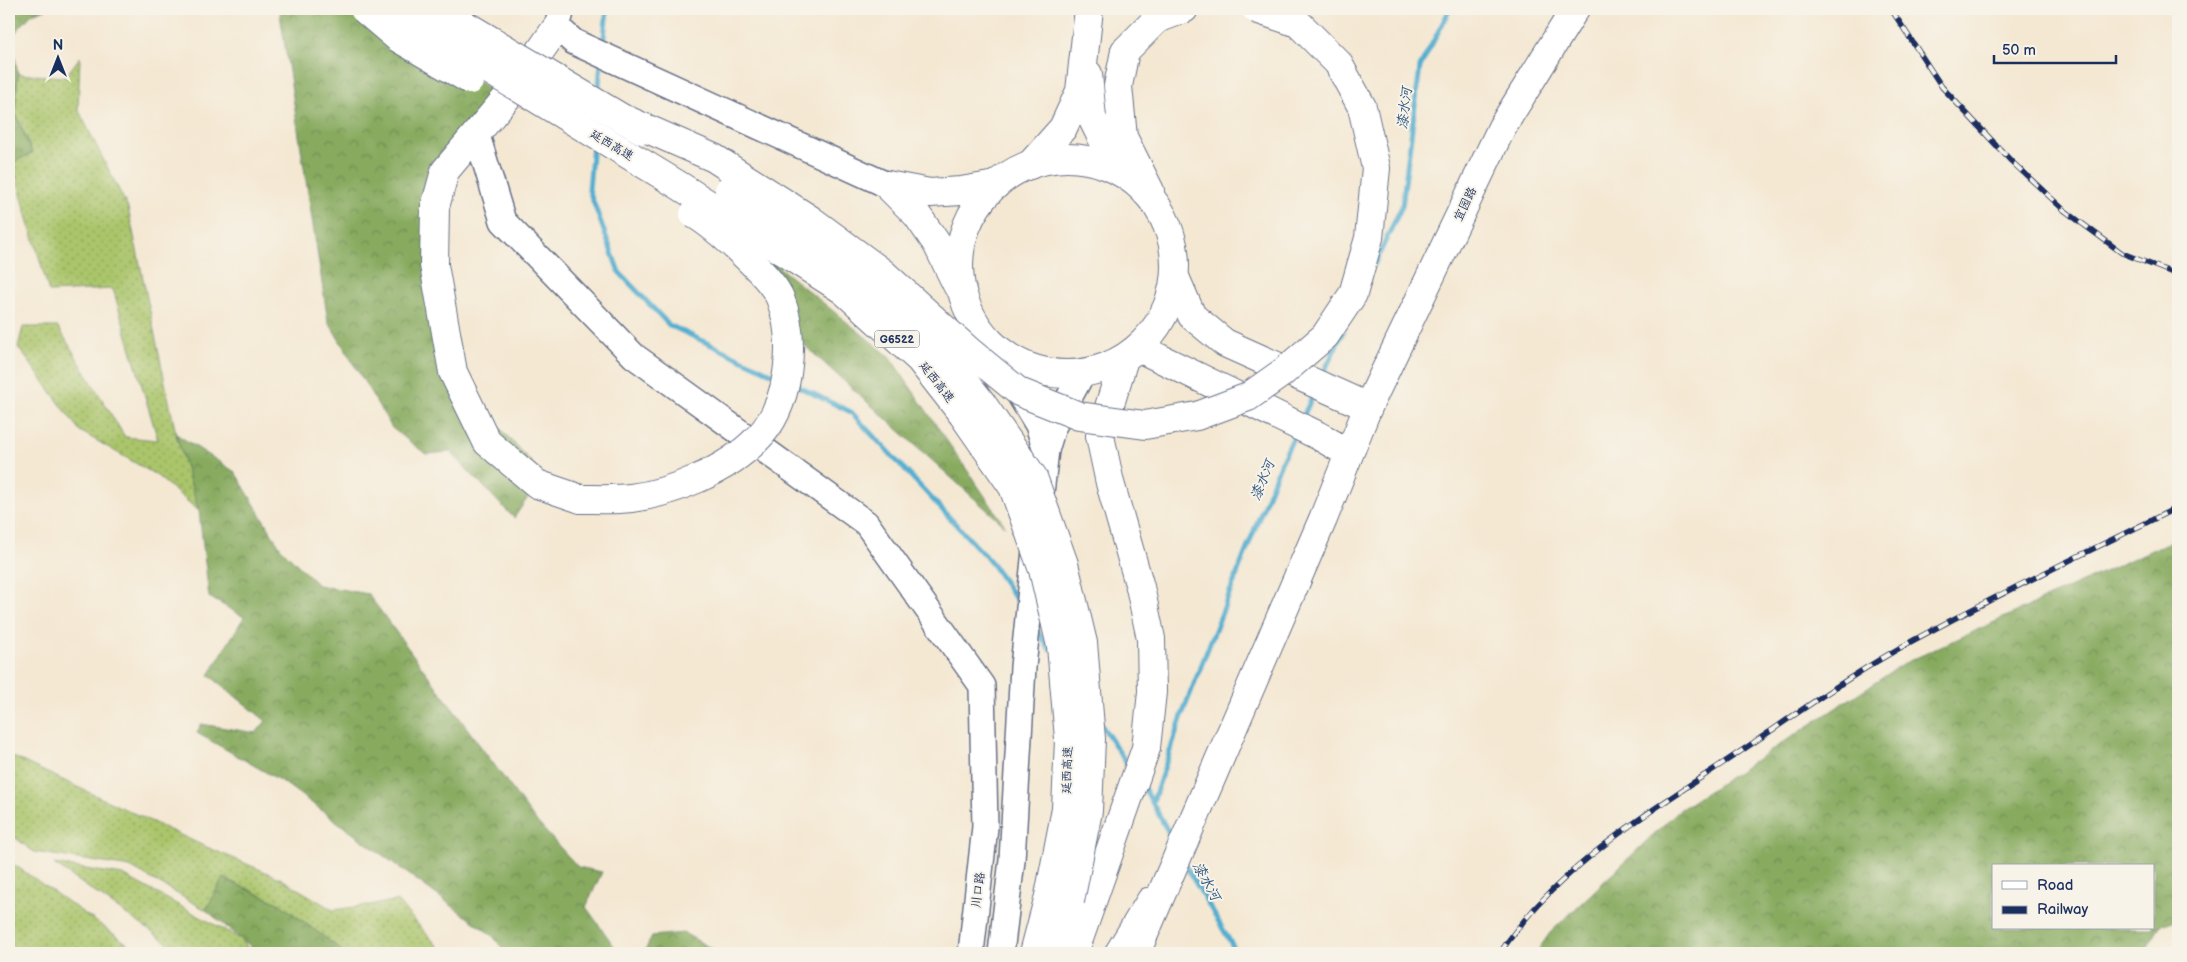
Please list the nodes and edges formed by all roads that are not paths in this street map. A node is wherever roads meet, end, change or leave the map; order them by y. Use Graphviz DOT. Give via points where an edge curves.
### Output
graph roads {
  1 [pos="364,9"];
  2 [pos="388,9"];
  3 [pos="438,9"];
  4 [pos="1089,9"];
  5 [pos="1184,9"];
  6 [pos="1256,9"];
  7 [pos="1575,9"];
  8 [pos="564,26"];
  9 [pos="1085,49"];
  10 [pos="627,120"];
  11 [pos="477,135"];
  12 [pos="1030,165"];
  13 [pos="1136,183"];
  14 [pos="887,185"];
  15 [pos="996,185"];
  16 [pos="1166,221"];
  17 [pos="1175,277"];
  18 [pos="963,297"];
  19 [pos="984,336"];
  20 [pos="1131,354"];
  21 [pos="1082,374"];
  22 [pos="1368,406"];
  23 [pos="1046,450"];
  24 [pos="1348,453"];
  25 [pos="1317,516"];
  26 [pos="1018,763"];
  27 [pos="985,826"];
  28 [pos="1147,897"];
  29 [pos="1060,898"];
  30 [pos="970,953"];
  31 [pos="1001,953"];
  32 [pos="1034,953"];
  33 [pos="1056,953"];
  34 [pos="1074,953"];
  35 [pos="1113,953"];
  36 [pos="1123,953"];
  37 [pos="1136,953"];
  1 -- 11 [label="main road, bridge" via="398,38 700,218 750,260 780,297 790,343 782,401 757,440 723,465 676,488 631,498 581,499 537,484 487,442 453,372 434,265 435,208 445,171"];
  2 -- 29 [label="main road, 延西高速 / G6522, bridge" via="672,181 843,290 920,360 963,415 1013,487 1043,570 1061,646 1069,739"];
  3 -- 10 [label="main road, 延西高速 / G6522, bridge"];
  4 -- 9 [label="main road"];
  5 -- 16 [label="main road" via="1157,19 1125,51 1118,86 1123,137"];
  6 -- 10 [label="main road, bridge" via="1298,23 1338,63 1362,107 1376,168 1369,238 1354,294 1325,336 1248,397 1197,416 1145,425 1079,416 1019,392 883,273 811,220 714,158"];
  7 -- 22 [label="main road, 宜园路" via="1502,127"];
  8 -- 11 [label="main road"];
  8 -- 14 [label="main road" via="632,68"];
  9 -- 12 [label="main road" via="1080,91 1063,128"];
  9 -- 13 [label="main road" via="1092,118 1107,148"];
  10 -- 29 [label="main road, 延西高速 / G6522, bridge" via="800,238 873,292 938,347 981,402 1032,477 1064,564 1083,643 1091,739 1088,811"];
  11 -- 27 [label="main road" via="503,221 634,356 866,522 982,686"];
  12 -- 13 [label="main road" via="1057,159 1086,160 1112,168"];
  12 -- 15 [label="main road"];
  13 -- 16 [label="main road" via="1153,200"];
  14 -- 15 [label="main road" via="930,193"];
  14 -- 18 [label="main road" via="917,215 937,244"];
  15 -- 18 [label="main road" via="976,208 963,236 959,266"];
  16 -- 17 [label="main road" via="1174,248"];
  17 -- 20 [label="main road" via="1169,304 1157,328"];
  17 -- 22 [label="main road" via="1192,316 1225,343"];
  18 -- 19 [label="main road"];
  19 -- 21 [label="main road" via="1012,360 1046,373"];
  19 -- 23 [label="main road" via="1038,425"];
  20 -- 21 [label="main road" via="1104,368"];
  20 -- 24 [label="main road" via="1194,376"];
  20 -- 34 [label="main road" via="1100,436 1151,639 1152,692 1146,748"];
  21 -- 23 [label="main road" via="1053,427"];
  22 -- 24 [label="main road, 宜园路"];
  23 -- 26 [label="main road" via="1023,667"];
  24 -- 25 [label="main road, 宜园路"];
  25 -- 28 [label="main road"];
  25 -- 37 [label="main road"];
  26 -- 27 [label="main road"];
  26 -- 31 [label="main road" via="1012,860"];
  27 -- 30 [label="main road, 川口路"];
  28 -- 35 [label="street"];
  28 -- 36 [label="main road"];
  29 -- 32 [label="main road, 延西高速 / G6522"];
  29 -- 33 [label="main road, 延西高速 / G6522"];
}
